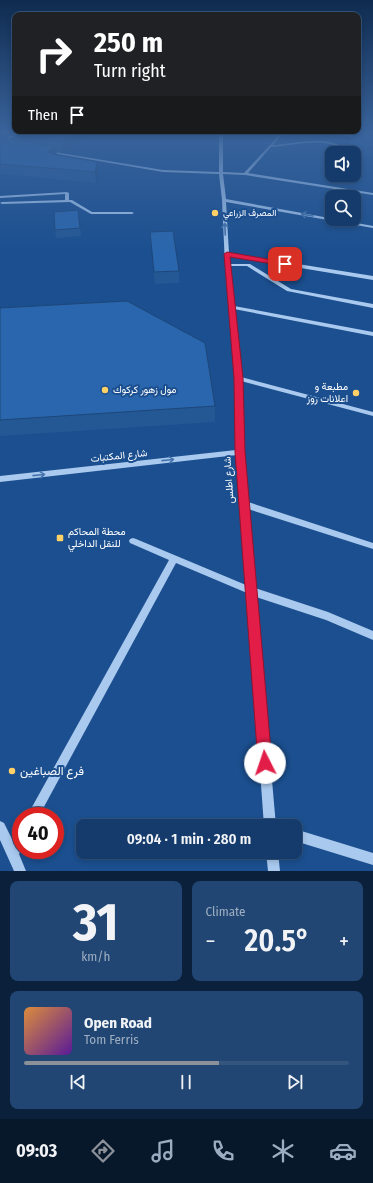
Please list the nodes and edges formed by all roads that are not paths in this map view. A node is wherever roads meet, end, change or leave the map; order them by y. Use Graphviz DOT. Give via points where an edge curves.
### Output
graph roads {
  1 [pos="195,173"];
  2 [pos="221,174"];
  3 [pos="245,174"];
  4 [pos="373,194"];
  5 [pos="0,197"];
  6 [pos="224,200"];
  7 [pos="67,201"];
  8 [pos="2,204"];
  9 [pos="132,213"];
  10 [pos="373,227"];
  11 [pos="227,254"];
  12 [pos="227,265"];
  13 [pos="373,278"];
  14 [pos="373,306"];
  15 [pos="231,307"];
  16 [pos="373,334"];
  17 [pos="238,378"];
  18 [pos="373,414"];
  19 [pos="240,452"];
  20 [pos="0,479"];
  21 [pos="244,504"];
  22 [pos="133,541"];
  23 [pos="373,546"];
  24 [pos="174,558"];
  25 [pos="251,591"];
  26 [pos="373,636"];
  27 [pos="38,807"];
  28 [pos="269,819"];
  29 [pos="0,827"];
  30 [pos="302,837"];
  31 [pos="12,854"];
  32 [pos="14,859"];
  33 [pos="273,859"];
  34 [pos="373,859"];
  35 [pos="20,871"];
  36 [pos="274,871"];
  1 -- 2 [label="street"];
  2 -- 3 [label="street"];
  2 -- 6 [label="street, شارع اطلس"];
  3 -- 4 [label="street"];
  5 -- 7 [label="street" via="67,193"];
  10 -- 6 [label="street, one-way"];
  11 -- 6 [label="street, شارع اطلس, one-way"];
  7 -- 8 [label="street"];
  7 -- 9 [label="street" via="72,201 91,213"];
  11 -- 12 [label="street, شارع اطلس"];
  11 -- 13 [label="street"];
  12 -- 14 [label="street" via="248,265 289,290"];
  12 -- 15 [label="street, شارع اطلس"];
  15 -- 16 [label="street"];
  15 -- 17 [label="street, شارع اطلس"];
  17 -- 18 [label="street"];
  17 -- 19 [label="street, شارع اطلس"];
  20 -- 19 [label="street, شارع المكتبات, one-way"];
  19 -- 21 [label="street, شارع اطلس"];
  21 -- 23 [label="street"];
  21 -- 25 [label="street, شارع اطلس"];
  22 -- 24 [label="street"];
  24 -- 25 [label="street"];
  24 -- 27 [label="street"];
  25 -- 26 [label="street" via="328,616"];
  25 -- 28 [label="street, شارع اطلس"];
  29 -- 31 [label="street"];
  30 -- 34 [label="street"];
  32 -- 35 [label="street"];
  33 -- 36 [label="street"];
}
